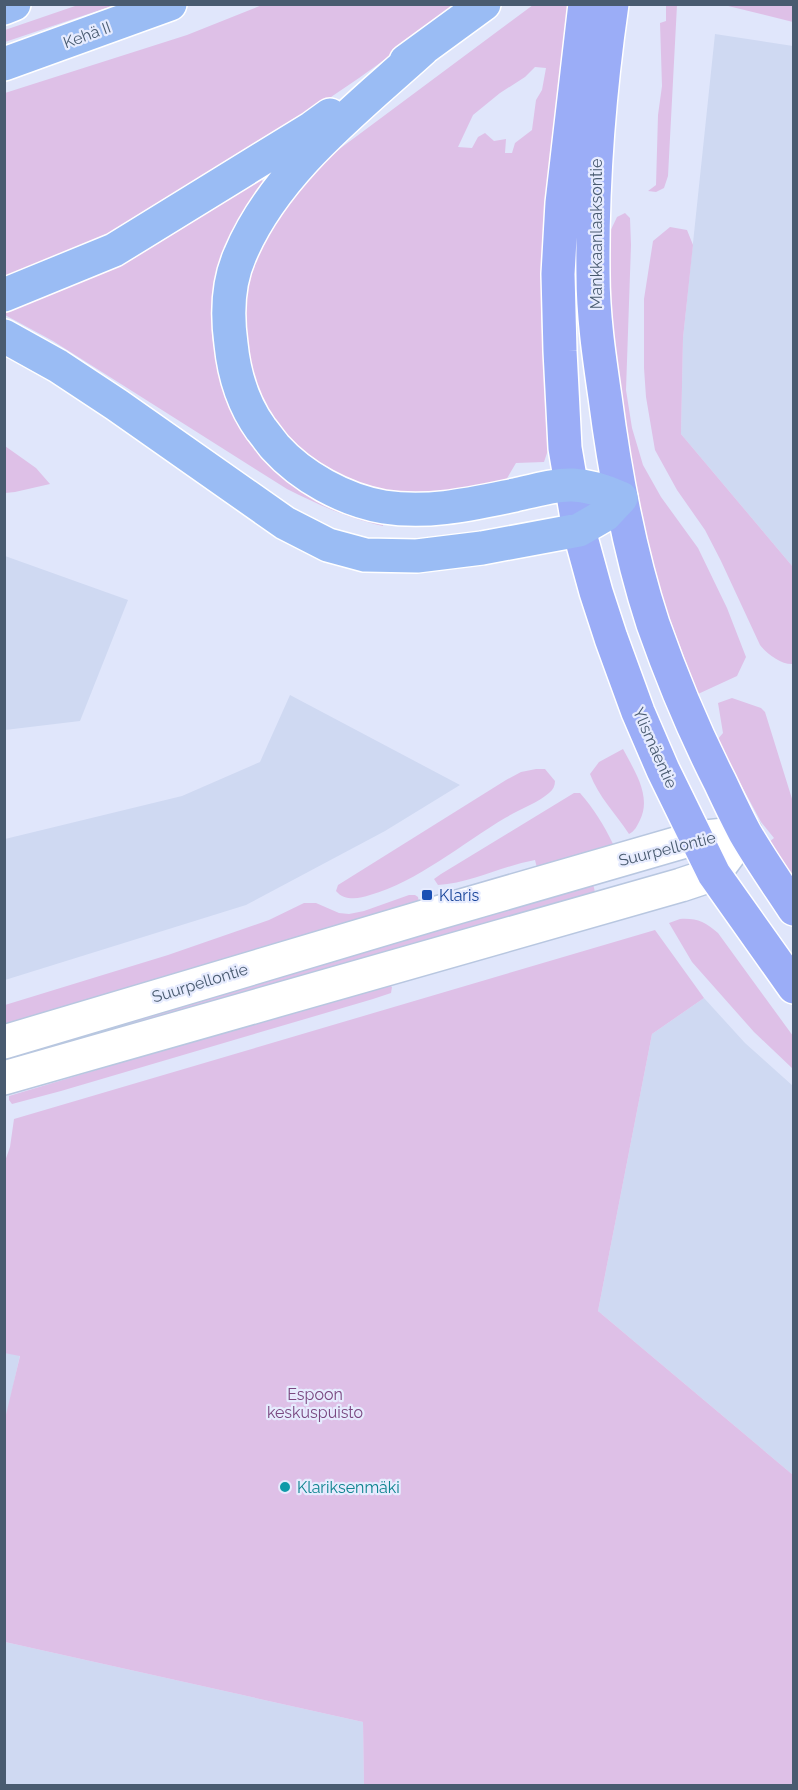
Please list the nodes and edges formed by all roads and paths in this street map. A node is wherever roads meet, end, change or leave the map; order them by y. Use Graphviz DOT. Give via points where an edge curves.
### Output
graph roads {
  1 [pos="15,4"];
  2 [pos="170,4"];
  3 [pos="484,4"];
  4 [pos="585,4"];
  5 [pos="612,4"];
  6 [pos="4,8"];
  7 [pos="423,49"];
  8 [pos="4,64"];
  9 [pos="4,295"];
  10 [pos="4,336"];
  11 [pos="571,484"];
  12 [pos="621,498"];
  13 [pos="579,530"];
  14 [pos="745,832"];
  15 [pos="696,838"];
  16 [pos="714,874"];
  17 [pos="794,909"];
  18 [pos="794,987"];
  19 [pos="4,1042"];
  20 [pos="4,1078"];
  1 -- 6 [label="highway"];
  2 -- 8 [label="highway, Kehä II"];
  3 -- 7 [label="highway"];
  4 -- 11 [label="main road, Mankkaanlaaksontie" via="562,203 558,274 565,448"];
  5 -- 12 [label="main road, Mankkaanlaaksontie" via="598,122 593,277 598,343"];
  7 -- 9 [label="highway" via="312,128 114,250"];
  7 -- 11 [label="highway" via="326,138 280,187 239,256 230,292 228,327 241,392 275,447 300,470 352,499 421,510"];
  10 -- 13 [label="highway" via="117,405 285,523 328,545 365,555 417,556"];
  11 -- 12 [label="highway" via="600,489"];
  11 -- 13 [label="main road, Ylismäentie"];
  12 -- 13 [label="highway" via="605,515"];
  12 -- 14 [label="main road" via="653,623 679,694"];
  13 -- 15 [label="main road, Ylismäentie" via="638,712"];
  14 -- 15 [label="main road, Suurpellontie"];
  14 -- 16 [label="main road, Suurpellontie"];
  14 -- 17 [label="main road"];
  15 -- 16 [label="main road, Ylismäentie"];
  15 -- 19 [label="main road, Suurpellontie"];
  16 -- 18 [label="main road, Ylismäentie"];
  16 -- 20 [label="main road"];
}
